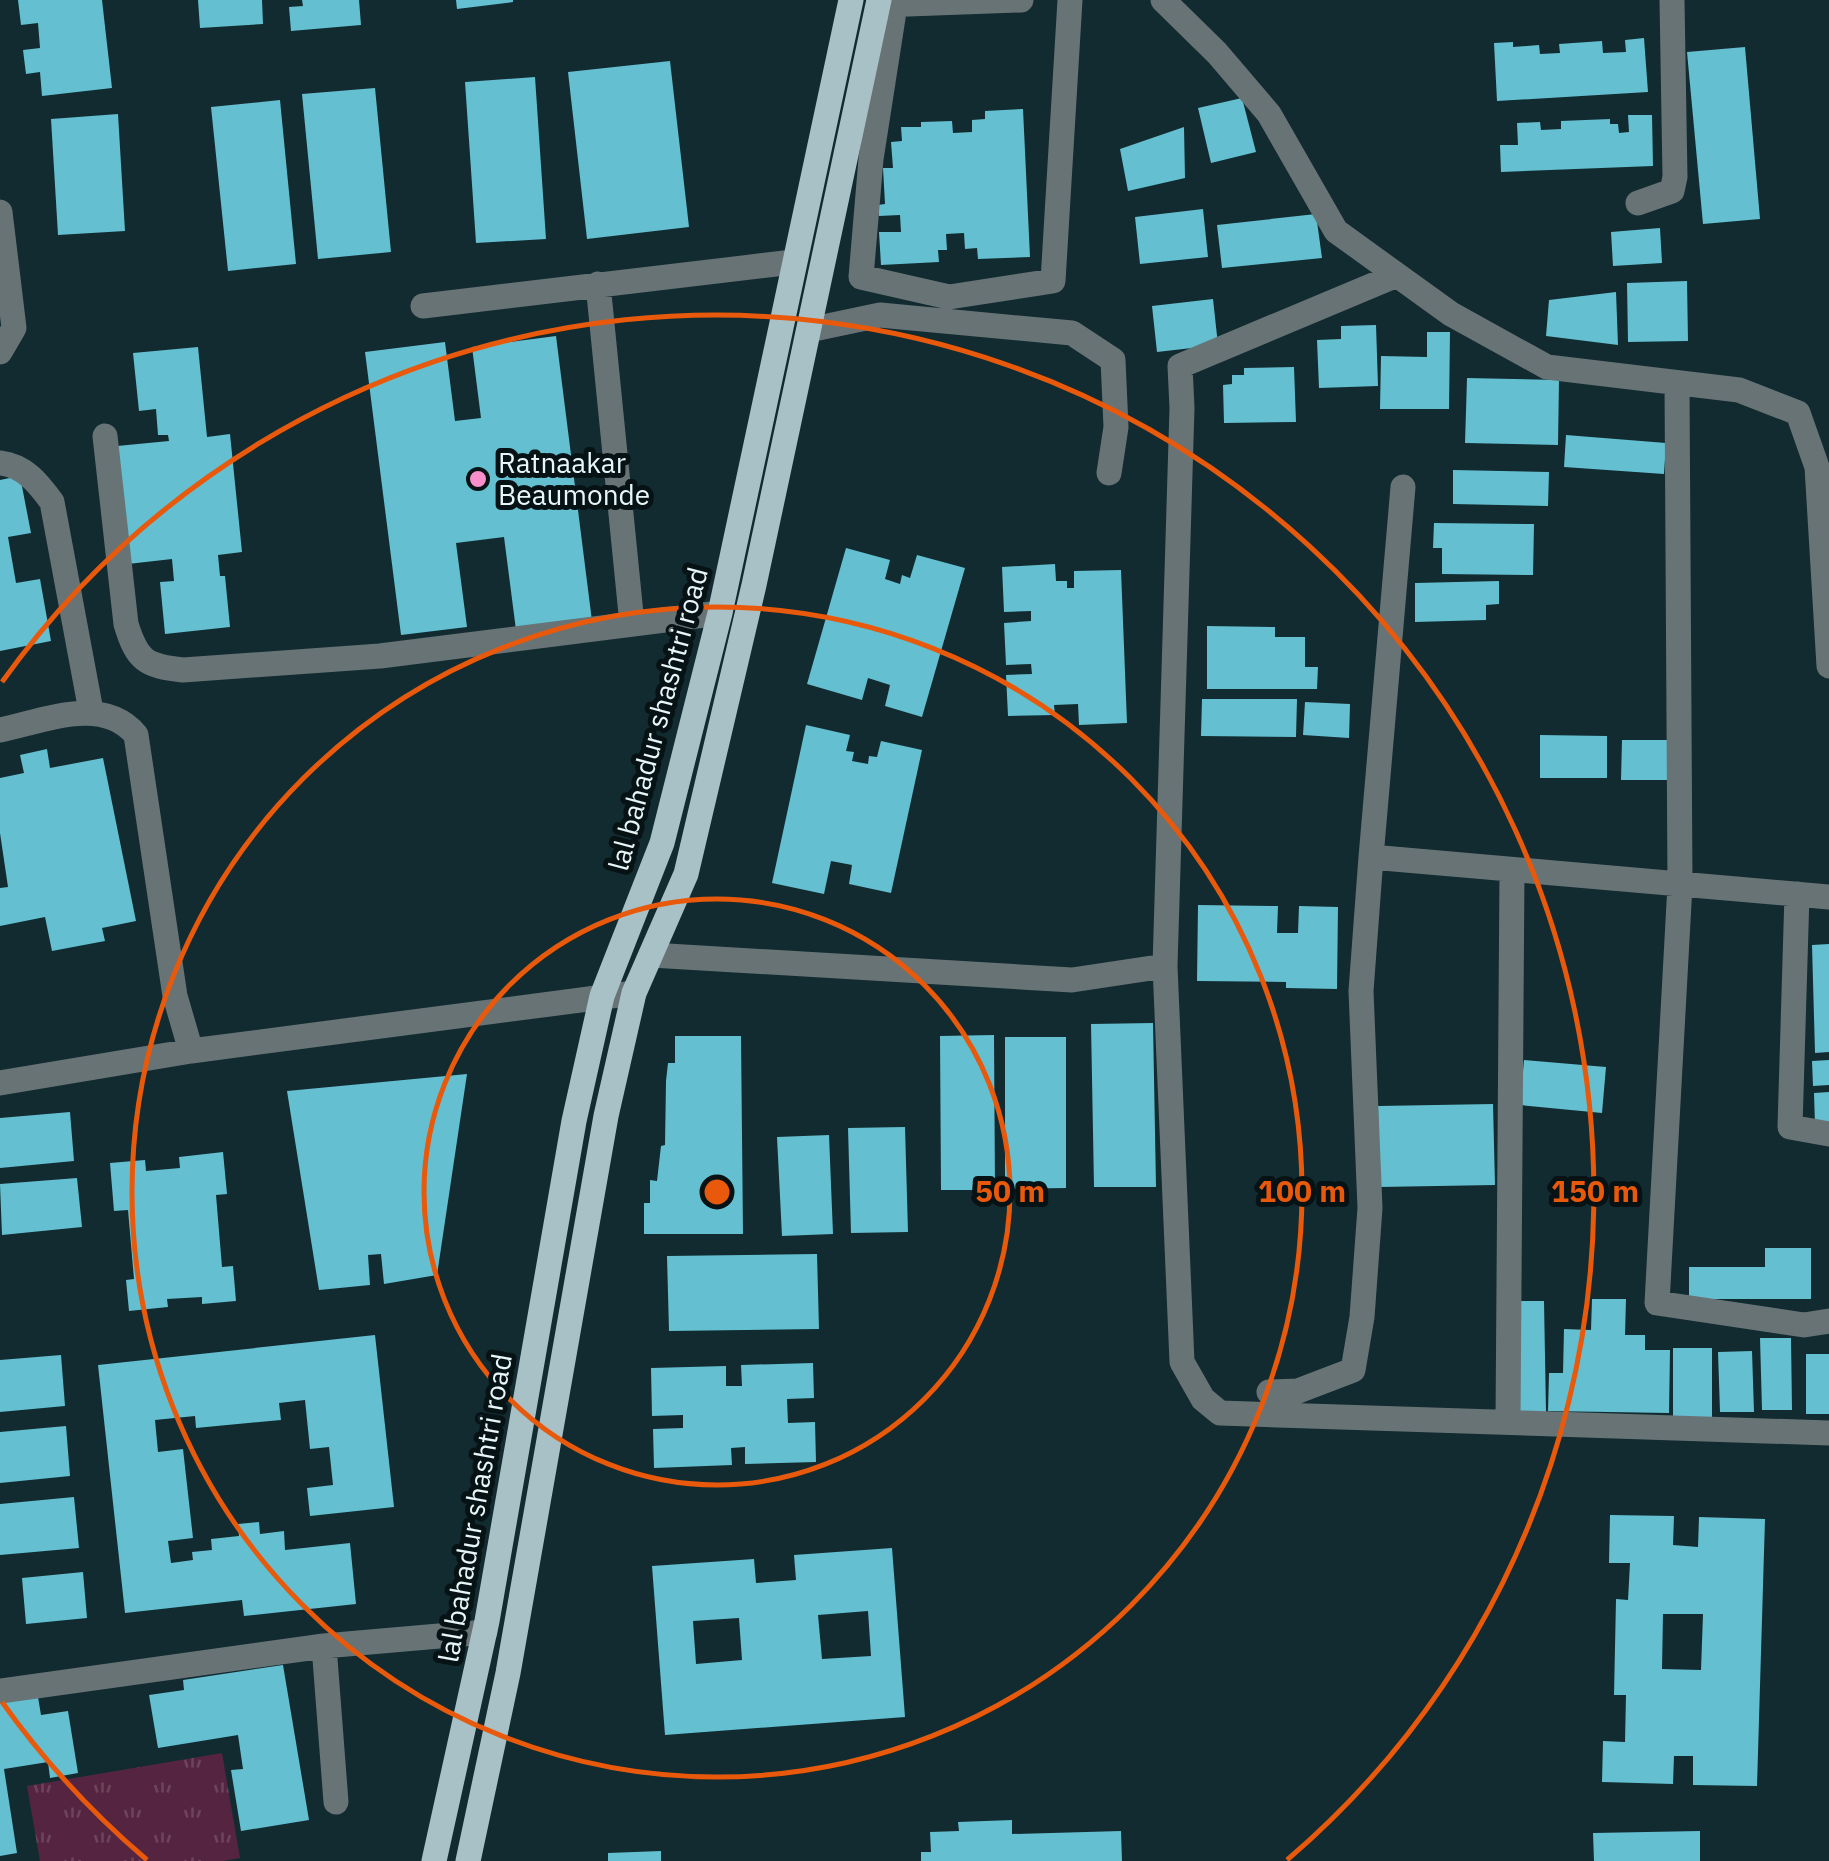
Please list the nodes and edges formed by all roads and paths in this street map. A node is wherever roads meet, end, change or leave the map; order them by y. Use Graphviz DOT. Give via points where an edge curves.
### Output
graph roads {
  1 [pos="1020,0"];
  2 [pos="1070,0"];
  3 [pos="1163,0"];
  4 [pos="1672,0"];
  5 [pos="851,3"];
  6 [pos="884,3"];
  7 [pos="1638,203"];
  8 [pos="0,212"];
  9 [pos="794,262"];
  10 [pos="1397,275"];
  11 [pos="598,284"];
  12 [pos="423,306"];
  13 [pos="809,330"];
  14 [pos="0,352"];
  15 [pos="1677,383"];
  16 [pos="106,436"];
  17 [pos="0,463"];
  18 [pos="1109,474"];
  19 [pos="1404,487"];
  20 [pos="720,613"];
  21 [pos="632,624"];
  22 [pos="1829,666"];
  23 [pos="91,711"];
  24 [pos="0,730"];
  25 [pos="1371,858"];
  26 [pos="1512,870"];
  27 [pos="1680,885"];
  28 [pos="1796,894"];
  29 [pos="1829,897"];
  30 [pos="651,955"];
  31 [pos="1165,966"];
  32 [pos="634,993"];
  33 [pos="602,996"];
  34 [pos="190,1051"];
  35 [pos="0,1083"];
  36 [pos="1829,1134"];
  37 [pos="1829,1321"];
  38 [pos="1269,1392"];
  39 [pos="1508,1422"];
  40 [pos="1829,1432"];
  41 [pos="484,1632"];
  42 [pos="324,1646"];
  43 [pos="0,1691"];
  44 [pos="336,1802"];
  45 [pos="434,1861"];
  46 [pos="468,1861"];
  1 -- 6 [label="street"];
  2 -- 6 [label="street" via="1054,282 949,297 861,277"];
  3 -- 10 [label="street" via="1269,114 1336,231"];
  4 -- 7 [label="street" via="1676,177 1672,191"];
  5 -- 6 [label="street"];
  5 -- 9 [label="main road, lal bahadur shashtri road"];
  6 -- 13 [label="main road"];
  8 -- 14 [label="street" via="14,328"];
  9 -- 11 [label="street"];
  9 -- 20 [label="main road, lal bahadur shashtri road"];
  10 -- 15 [label="street" via="1451,314 1547,367"];
  10 -- 31 [label="street" via="1180,366"];
  11 -- 12 [label="street"];
  11 -- 21 [label="street"];
  13 -- 18 [label="street" via="880,316 1072,333 1113,360 1116,427"];
  13 -- 30 [label="main road" via="686,874"];
  15 -- 22 [label="street" via="1739,390 1798,413 1817,467"];
  15 -- 27 [label="street"];
  16 -- 21 [label="street" via="126,624 134,651 154,667 380,656"];
  17 -- 23 [label="street" via="32,477 52,502"];
  19 -- 25 [label="street"];
  20 -- 21 [label="street"];
  20 -- 33 [label="main road, lal bahadur shashtri road" via="662,843"];
  23 -- 24 [label="street"];
  23 -- 34 [label="street" via="124,721 136,735"];
  25 -- 26 [label="street"];
  25 -- 38 [label="street" via="1361,991 1370,1208 1353,1370 1298,1390"];
  26 -- 27 [label="street"];
  26 -- 39 [label="street"];
  27 -- 28 [label="street"];
  27 -- 37 [label="street" via="1657,1303 1804,1325"];
  28 -- 29 [label="street"];
  28 -- 36 [label="street" via="1790,1127"];
  30 -- 31 [label="street" via="1072,980"];
  30 -- 32 [label="main road"];
  31 -- 39 [label="street" via="1182,1362 1203,1399 1220,1413"];
  32 -- 33 [label="street"];
  32 -- 46 [label="main road"];
  33 -- 34 [label="street"];
  33 -- 41 [label="main road, lal bahadur shashtri road"];
  34 -- 35 [label="street"];
  39 -- 40 [label="street"];
  41 -- 42 [label="street"];
  41 -- 45 [label="main road, lal bahadur shashtri road"];
  42 -- 43 [label="street"];
  42 -- 44 [label="street"];
}
